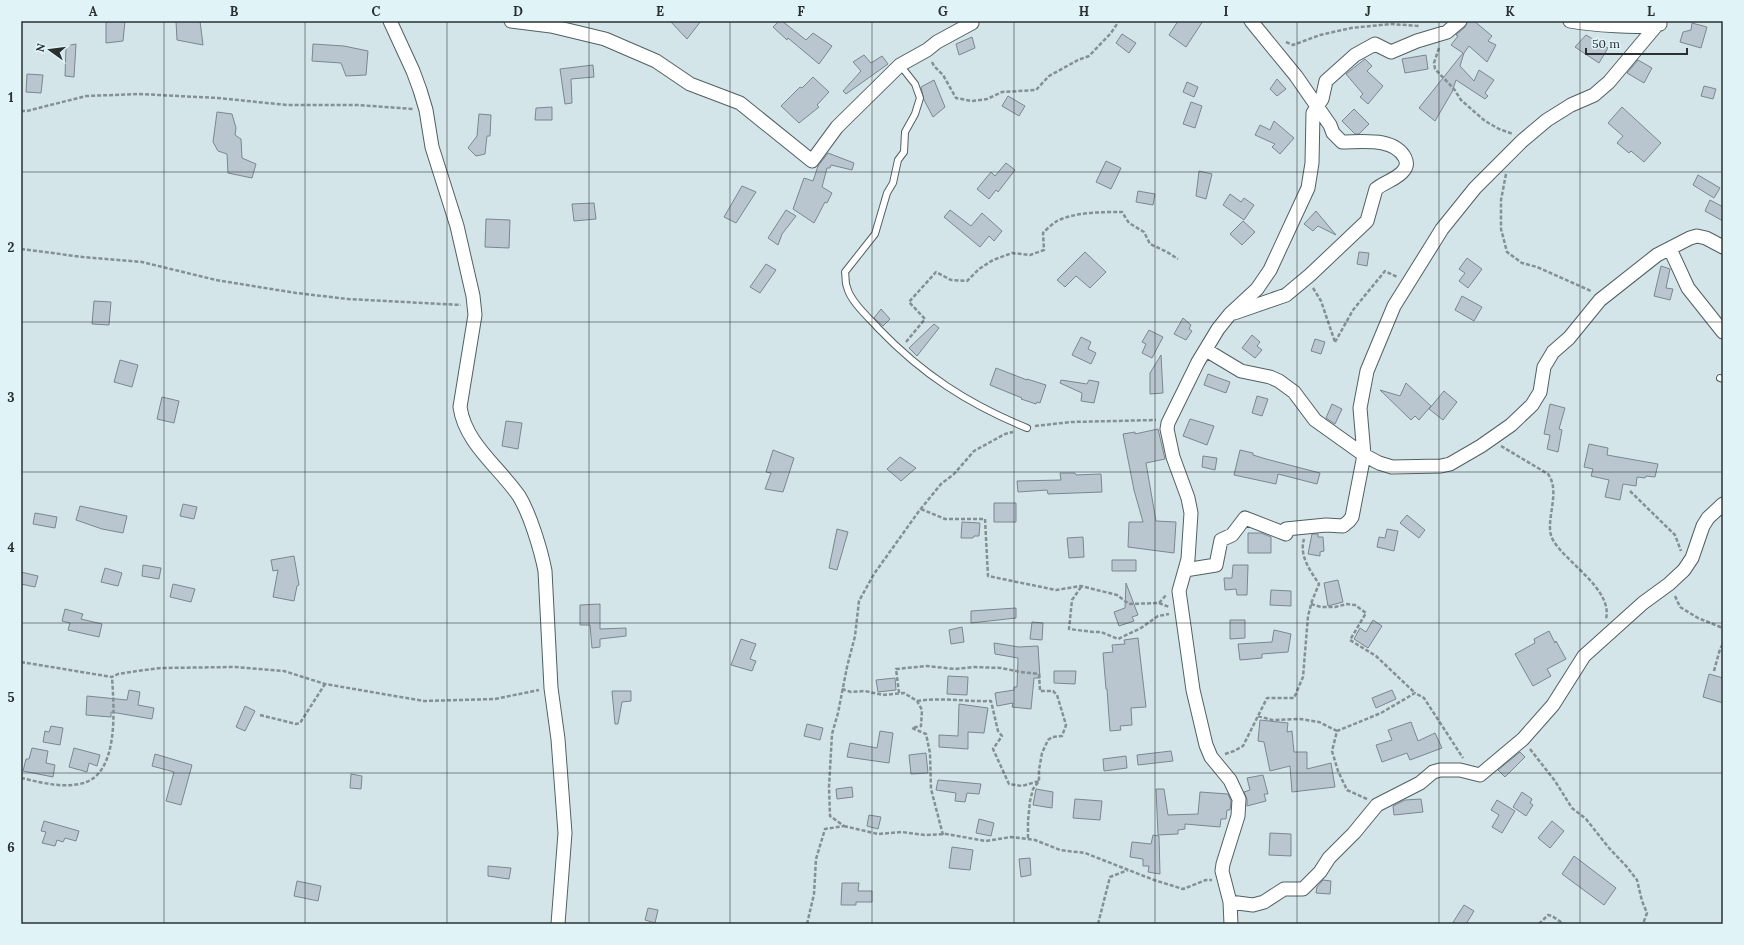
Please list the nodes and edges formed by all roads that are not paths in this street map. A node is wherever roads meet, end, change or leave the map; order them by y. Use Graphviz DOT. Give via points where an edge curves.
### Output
graph roads {
  1 [pos="390,21"];
  2 [pos="511,21"];
  3 [pos="1251,21"];
  4 [pos="1460,21"];
  5 [pos="1570,21"];
  6 [pos="972,23"];
  7 [pos="1659,23"];
  8 [pos="900,64"];
  9 [pos="1317,106"];
  10 [pos="1723,247"];
  11 [pos="1670,249"];
  12 [pos="1230,314"];
  13 [pos="1723,332"];
  14 [pos="1206,350"];
  15 [pos="1026,428"];
  16 [pos="1364,455"];
  17 [pos="1723,504"];
  18 [pos="1185,570"];
  19 [pos="1230,902"];
  20 [pos="558,924"];
  21 [pos="1231,924"];
  1 -- 20 [label="street" via="413,71 426,110 432,147 457,226 474,306 461,415 478,447 520,498 542,552 551,688 566,833"];
  2 -- 8 [label="street" via="551,26 605,39 656,61 690,84 740,103 812,161 837,127"];
  3 -- 9 [label="street"];
  4 -- 9 [label="street" via="1447,32 1390,52 1375,44 1355,55 1326,81 1322,99"];
  5 -- 7 [label="street"];
  6 -- 8 [label="street"];
  7 -- 16 [label="street" via="1609,82 1594,94 1547,120 1530,134 1475,188 1442,229 1394,306 1367,371 1360,408"];
  8 -- 15 [label="lane" via="915,84 920,98 905,132 904,152 898,160 893,183 887,193 875,234 845,272 847,288 859,307 899,350 921,369 979,406"];
  9 -- 12 [label="street" via="1313,113 1312,163 1308,188 1270,270 1257,289"];
  9 -- 12 [label="street" via="1333,133 1342,142 1386,143 1403,154 1407,161 1405,169 1376,189 1367,221 1286,295"];
  10 -- 11 [label="street" via="1702,236 1690,238"];
  11 -- 13 [label="street" via="1688,288"];
  11 -- 16 [label="street" via="1657,255 1600,300 1573,333 1553,352 1544,367 1540,392 1511,425 1450,464 1441,466 1392,467"];
  12 -- 14 [label="street"];
  14 -- 16 [label="street" via="1241,370 1279,381 1294,392 1315,420"];
  14 -- 18 [label="street" via="1168,423 1173,457 1191,513"];
  16 -- 18 [label="street" via="1350,522 1343,526 1286,529 1286,534 1245,518 1232,535 1221,540 1216,565"];
  17 -- 19 [label="street" via="1703,526 1688,565 1584,656 1553,705 1523,739 1480,775 1460,770 1433,772 1420,783 1377,805 1329,858 1320,872 1302,889 1284,889 1264,902 1253,905"];
  18 -- 19 [label="street" via="1179,591 1193,690 1211,757 1230,780 1239,799 1238,816 1223,864"];
  19 -- 21 [label="street"];
}
